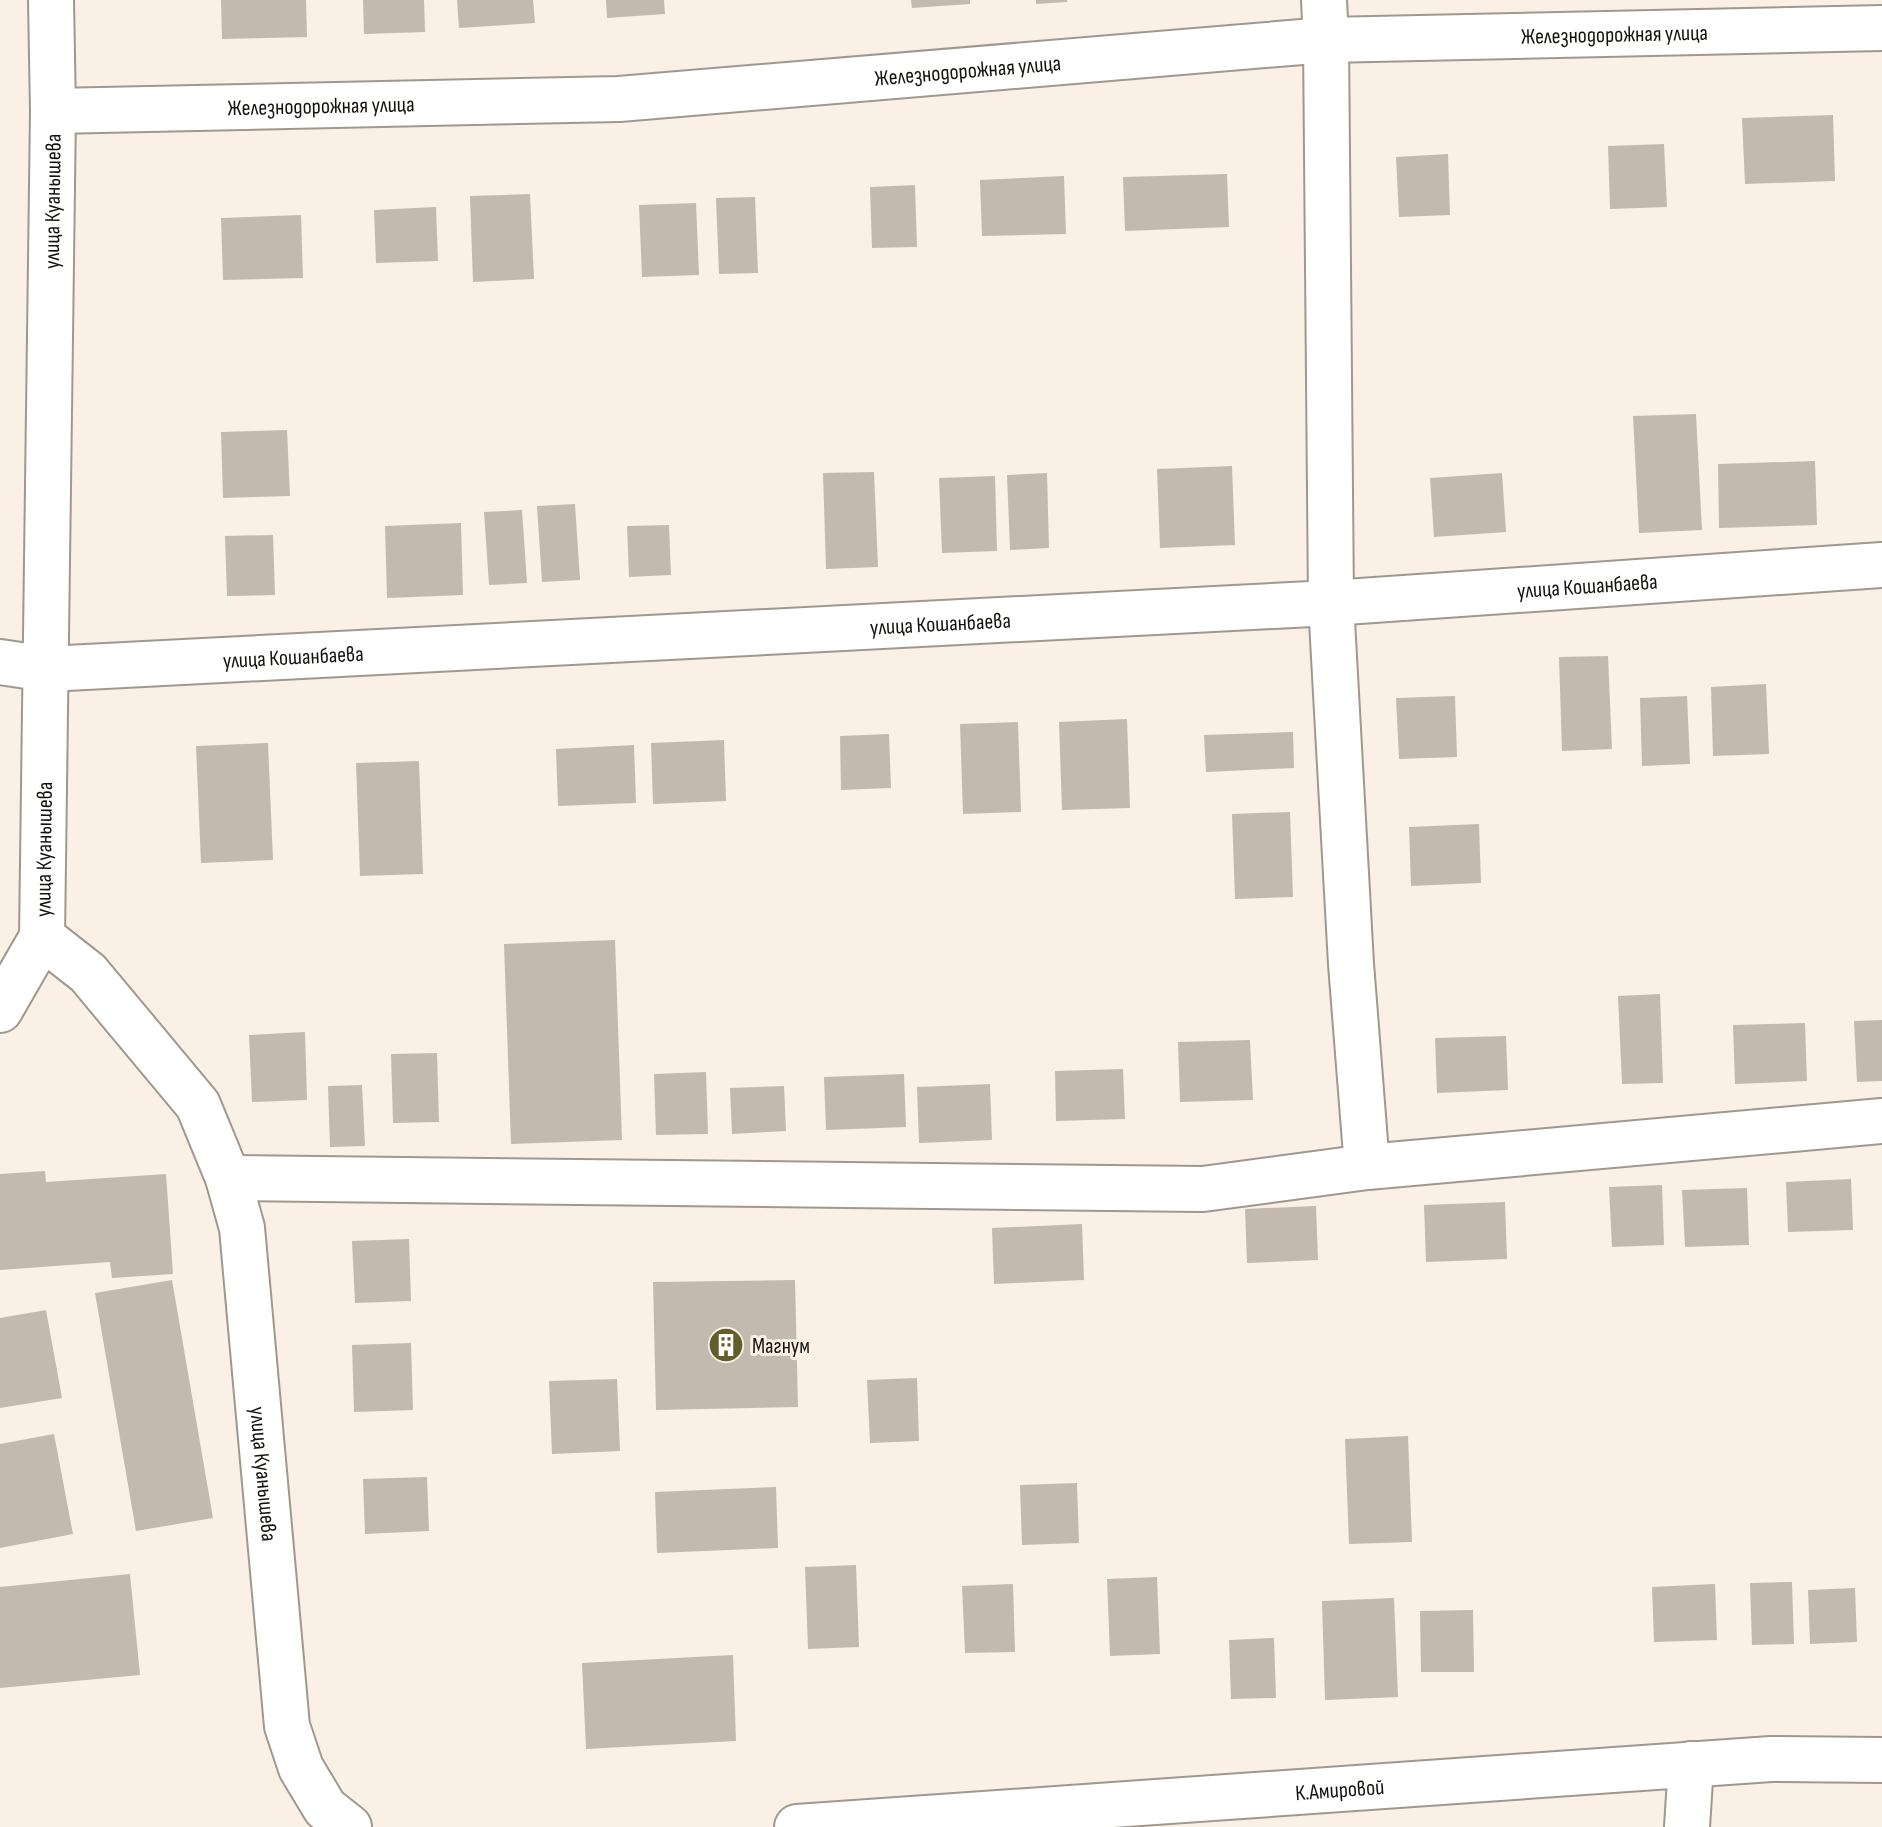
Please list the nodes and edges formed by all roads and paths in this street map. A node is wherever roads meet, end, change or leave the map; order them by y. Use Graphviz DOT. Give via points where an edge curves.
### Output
graph roads {
  1 [pos="51,0"];
  2 [pos="1325,20"];
  3 [pos="1882,28"];
  4 [pos="53,111"];
  5 [pos="1882,565"];
  6 [pos="1331,603"];
  7 [pos="0,662"];
  8 [pos="47,669"];
  9 [pos="42,937"];
  10 [pos="0,1010"];
  11 [pos="1882,1121"];
  12 [pos="1367,1167"];
  13 [pos="228,1178"];
  14 [pos="1882,1760"];
  15 [pos="1691,1764"];
  16 [pos="349,1827"];
  17 [pos="797,1827"];
  18 [pos="1687,1827"];
  1 -- 4 [label="street, улица Куанышева"];
  2 -- 3 [label="street, Железнодорожная улица"];
  2 -- 4 [label="street, Железнодорожная улица" via="619,99"];
  2 -- 6 [label="street"];
  4 -- 8 [label="street, улица Куанышева"];
  5 -- 6 [label="street, улица Кошанбаева"];
  6 -- 8 [label="street, улица Кошанбаева"];
  6 -- 12 [label="street"];
  7 -- 8 [label="street, улица Кошанбаева"];
  8 -- 9 [label="street, улица Куанышева"];
  9 -- 10 [label="street"];
  9 -- 13 [label="street, улица Куанышева" via="88,973 198,1105"];
  11 -- 12 [label="street"];
  12 -- 13 [label="street" via="1203,1189"];
  13 -- 16 [label="street, улица Куанышева" via="242,1228 287,1726 301,1768 325,1808"];
  14 -- 15 [label="street, К.Амировой"];
  15 -- 17 [label="street, К.Амировой"];
  15 -- 18 [label="street"];
}
